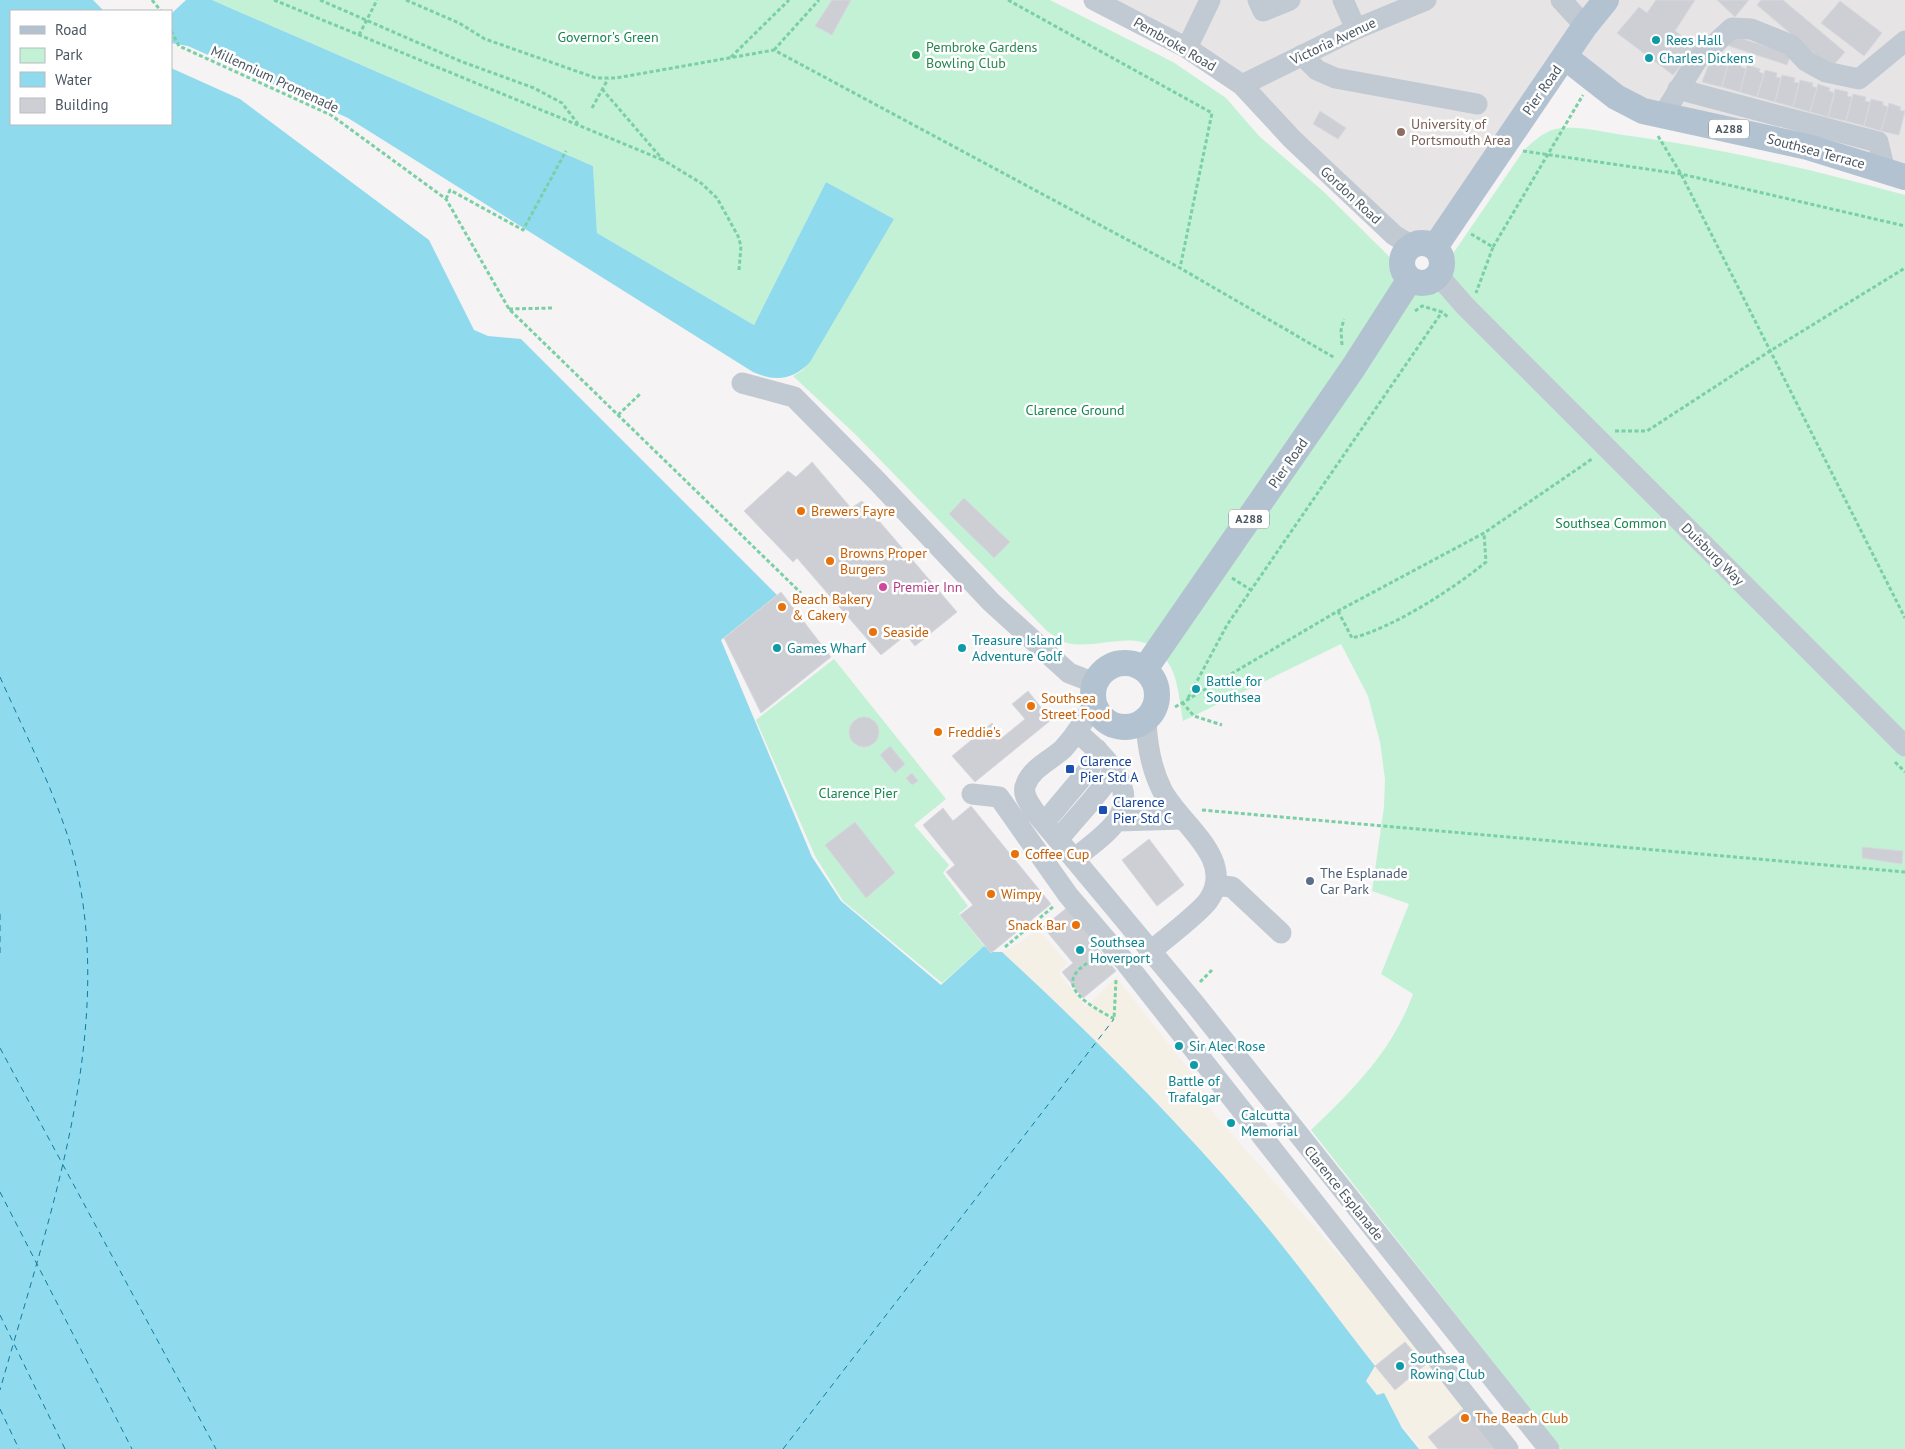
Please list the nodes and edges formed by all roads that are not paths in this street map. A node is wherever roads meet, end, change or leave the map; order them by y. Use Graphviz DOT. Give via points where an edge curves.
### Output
graph roads {
  1 [pos="1094,0"];
  2 [pos="1210,0"];
  3 [pos="1258,0"];
  4 [pos="1290,0"];
  5 [pos="1343,0"];
  6 [pos="1561,0"];
  7 [pos="1606,0"];
  8 [pos="1419,1"];
  9 [pos="1585,26"];
  10 [pos="1356,29"];
  11 [pos="1905,41"];
  12 [pos="1187,48"];
  13 [pos="1302,55"];
  14 [pos="1565,57"];
  15 [pos="1242,85"];
  16 [pos="1678,89"];
  17 [pos="1478,104"];
  18 [pos="1653,113"];
  19 [pos="1292,139"];
  20 [pos="1895,174"];
  21 [pos="1424,247"];
  22 [pos="1438,276"];
  23 [pos="1410,279"];
  24 [pos="742,383"];
  25 [pos="1145,669"];
  26 [pos="1094,693"];
  27 [pos="1146,720"];
  28 [pos="1078,733"];
  29 [pos="1905,746"];
  30 [pos="1097,749"];
  31 [pos="1114,771"];
  32 [pos="972,794"];
  33 [pos="1183,819"];
  34 [pos="1117,821"];
  35 [pos="1044,823"];
  36 [pos="1058,840"];
  37 [pos="1074,859"];
  38 [pos="1215,885"];
  39 [pos="1281,933"];
  40 [pos="1151,951"];
  41 [pos="1508,1449"];
  42 [pos="1549,1449"];
  1 -- 12 [label="street, Pembroke Road"];
  2 -- 12 [label="street"];
  3 -- 4 [label="street" via="1263,11"];
  5 -- 10 [label="street"];
  6 -- 9 [label="street"];
  7 -- 9 [label="main road, Pier Road"];
  8 -- 10 [label="street, Victoria Avenue"];
  9 -- 14 [label="main road, Pier Road"];
  10 -- 13 [label="street, Victoria Avenue"];
  11 -- 16 [label="street" via="1859,79 1826,72 1806,61 1791,45 1751,29 1732,28 1697,60"];
  12 -- 15 [label="street, Pembroke Road"];
  13 -- 15 [label="street, Victoria Avenue"];
  13 -- 17 [label="street" via="1318,70 1335,78"];
  14 -- 18 [label="main road, Southsea Terrace / A288" via="1616,96"];
  14 -- 21 [label="main road, Pier Road" via="1502,148"];
  15 -- 19 [label="street, Pembroke Road"];
  16 -- 18 [label="street"];
  16 -- 20 [label="street" via="1878,142"];
  18 -- 20 [label="main road, Southsea Terrace / A288" via="1808,147"];
  19 -- 21 [label="street, Gordon Road" via="1394,235"];
  21 -- 22 [label="main road" via="1442,261"];
  21 -- 23 [label="main road" via="1407,251 1402,266"];
  22 -- 23 [label="main road" via="1425,283"];
  22 -- 29 [label="street, Duisburg Way"];
  23 -- 25 [label="main road, Pier Road / A288" via="1353,368"];
  24 -- 26 [label="street" via="794,397 991,602"];
  25 -- 26 [label="main road" via="1126,663 1107,668"];
  25 -- 27 [label="main road" via="1156,685 1158,695 1157,704"];
  26 -- 27 [label="main road" via="1098,714 1115,726 1126,728"];
  26 -- 28 [label="street, Clarence Esplanade"];
  27 -- 33 [label="street" via="1151,760 1163,791"];
  28 -- 30 [label="street"];
  28 -- 35 [label="street, Clarence Esplanade" via="1034,772 1025,785 1026,798"];
  30 -- 31 [label="street"];
  30 -- 35 [label="street" via="1090,768"];
  31 -- 34 [label="street" via="1123,787 1124,803"];
  31 -- 36 [label="street"];
  32 -- 41 [label="street" via="999,797 1068,895 1126,964"];
  33 -- 34 [label="street"];
  33 -- 38 [label="street" via="1210,853 1216,868"];
  34 -- 37 [label="street"];
  35 -- 36 [label="street, Clarence Esplanade"];
  36 -- 37 [label="street, Clarence Esplanade"];
  37 -- 40 [label="street, Clarence Esplanade"];
  38 -- 39 [label="street" via="1232,887"];
  38 -- 40 [label="street" via="1208,901"];
  40 -- 42 [label="street, Clarence Esplanade"];
}
